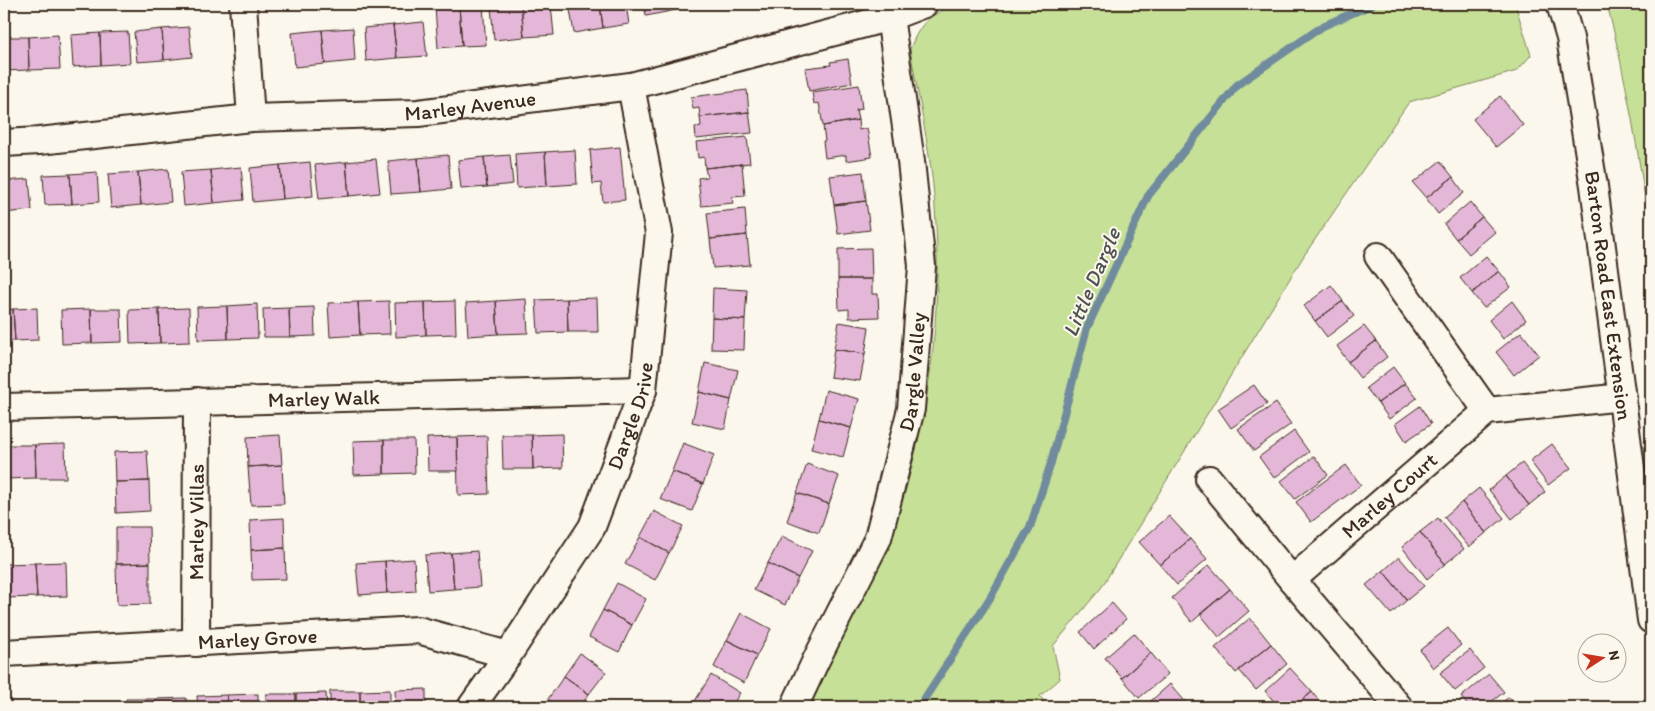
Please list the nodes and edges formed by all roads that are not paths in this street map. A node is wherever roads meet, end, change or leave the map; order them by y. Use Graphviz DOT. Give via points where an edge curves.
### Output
graph roads {
  1 [pos="243,4"];
  2 [pos="924,4"];
  3 [pos="1560,4"];
  4 [pos="890,17"];
  5 [pos="631,86"];
  6 [pos="251,118"];
  7 [pos="4,143"];
  8 [pos="1378,256"];
  9 [pos="643,390"];
  10 [pos="1623,397"];
  11 [pos="197,401"];
  12 [pos="4,407"];
  13 [pos="1487,411"];
  14 [pos="1210,480"];
  15 [pos="1292,580"];
  16 [pos="1651,620"];
  17 [pos="196,643"];
  18 [pos="4,653"];
  19 [pos="508,655"];
  20 [pos="471,707"];
  21 [pos="794,707"];
  22 [pos="1399,707"];
  1 -- 6 [label="street"];
  2 -- 4 [label="street, Marley Avenue"];
  3 -- 10 [label="street, Barton Road East Extension" via="1570,38 1594,186"];
  4 -- 5 [label="street, Marley Avenue"];
  4 -- 21 [label="street, Dargle Valley" via="922,266 911,409 878,538"];
  5 -- 6 [label="street, Marley Avenue" via="418,113"];
  5 -- 9 [label="street, Dargle Drive" via="659,233"];
  6 -- 7 [label="street, Marley Avenue" via="39,142"];
  8 -- 13 [label="street"];
  9 -- 11 [label="street, Marley Walk"];
  9 -- 19 [label="street, Dargle Drive" via="592,527"];
  10 -- 13 [label="street"];
  10 -- 16 [label="street, Barton Road East Extension"];
  11 -- 12 [label="street, Marley Walk"];
  11 -- 17 [label="street, Marley Villas"];
  13 -- 15 [label="street, Marley Court"];
  14 -- 15 [label="street"];
  15 -- 22 [label="street"];
  17 -- 18 [label="street, Marley Grove"];
  17 -- 19 [label="street, Marley Grove" via="418,630"];
  19 -- 20 [label="street, Dargle Drive"];
}
